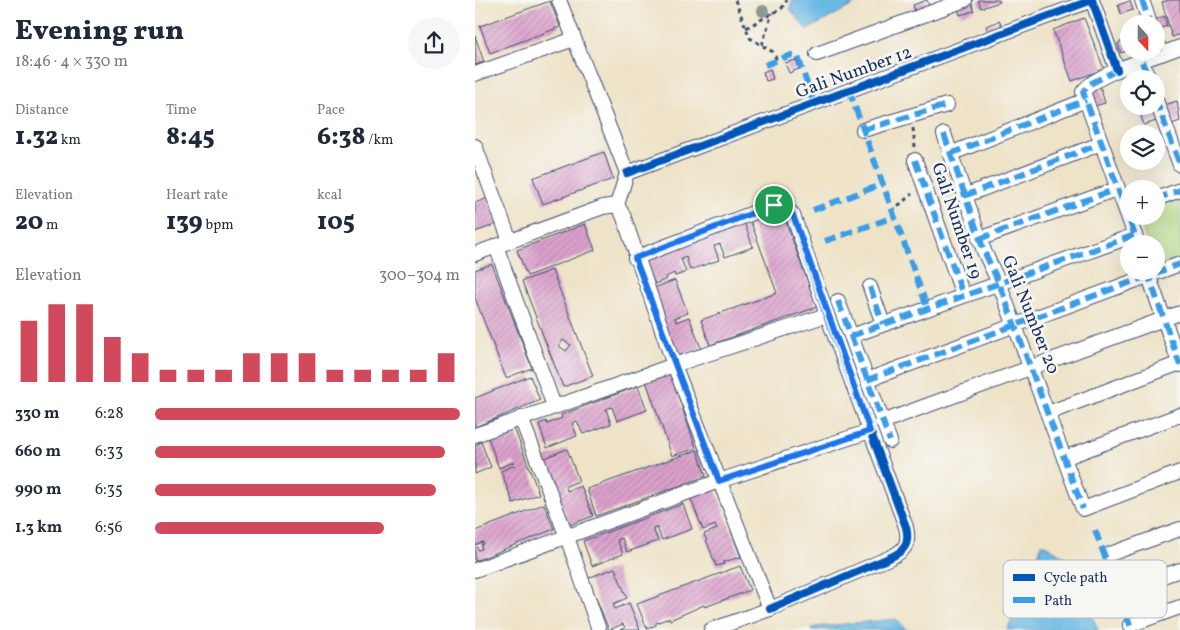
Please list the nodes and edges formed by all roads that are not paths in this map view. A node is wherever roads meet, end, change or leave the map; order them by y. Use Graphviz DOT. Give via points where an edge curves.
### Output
graph roads {
  1 [pos="559,0"];
  2 [pos="965,0"];
  3 [pos="1092,0"];
  4 [pos="1142,0"];
  5 [pos="1148,15"];
  6 [pos="574,39"];
  7 [pos="1180,47"];
  8 [pos="1165,53"];
  9 [pos="817,54"];
  10 [pos="1147,60"];
  11 [pos="1142,62"];
  12 [pos="1117,70"];
  13 [pos="1145,70"];
  14 [pos="475,74"];
  15 [pos="1086,100"];
  16 [pos="947,105"];
  17 [pos="1162,115"];
  18 [pos="863,130"];
  19 [pos="944,134"];
  20 [pos="475,146"];
  21 [pos="1092,147"];
  22 [pos="950,154"];
  23 [pos="915,160"];
  24 [pos="1180,165"];
  25 [pos="627,173"];
  26 [pos="1180,190"];
  27 [pos="1111,191"];
  28 [pos="1120,191"];
  29 [pos="964,196"];
  30 [pos="1165,196"];
  31 [pos="617,206"];
  32 [pos="979,239"];
  33 [pos="511,241"];
  34 [pos="1120,244"];
  35 [pos="496,246"];
  36 [pos="475,254"];
  37 [pos="635,258"];
  38 [pos="1180,264"];
  39 [pos="1165,268"];
  40 [pos="1130,280"];
  41 [pos="1150,280"];
  42 [pos="999,283"];
  43 [pos="870,287"];
  44 [pos="963,295"];
  45 [pos="838,301"];
  46 [pos="1180,313"];
  47 [pos="827,315"];
  48 [pos="1164,319"];
  49 [pos="883,324"];
  50 [pos="1015,326"];
  51 [pos="851,336"];
  52 [pos="1180,364"];
  53 [pos="674,365"];
  54 [pos="1031,368"];
  55 [pos="867,380"];
  56 [pos="554,406"];
  57 [pos="1048,413"];
  58 [pos="1180,415"];
  59 [pos="521,418"];
  60 [pos="882,422"];
  61 [pos="870,431"];
  62 [pos="475,435"];
  63 [pos="890,441"];
  64 [pos="1064,458"];
  65 [pos="1180,472"];
  66 [pos="719,481"];
  67 [pos="1180,529"];
  68 [pos="567,537"];
  69 [pos="1110,554"];
  70 [pos="475,570"];
  71 [pos="1180,570"];
  72 [pos="1167,575"];
  73 [pos="1180,607"];
  74 [pos="770,609"];
  75 [pos="1167,612"];
  76 [pos="1149,618"];
  77 [pos="1130,625"];
  78 [pos="599,630"];
  79 [pos="711,630"];
  1 -- 6 [label="street"];
  2 -- 9 [label="street"];
  3 -- 12 [label="street"];
  3 -- 25 [label="street, Gali Number 12"];
  4 -- 5 [label="street"];
  6 -- 14 [label="street"];
  6 -- 25 [label="street"];
  7 -- 8 [label="street"];
  10 -- 11 [label="street"];
  11 -- 12 [label="street"];
  11 -- 13 [label="street"];
  12 -- 15 [label="street" via="1088,86 1083,92"];
  15 -- 22 [label="street"];
  15 -- 28 [label="street"];
  16 -- 18 [label="street"];
  17 -- 24 [label="street"];
  19 -- 22 [label="street, Gali Number 20"];
  20 -- 33 [label="street"];
  21 -- 29 [label="street"];
  22 -- 29 [label="street, Gali Number 20"];
  23 -- 44 [label="street, Gali Number 19"];
  25 -- 31 [label="street"];
  26 -- 30 [label="street"];
  27 -- 32 [label="street"];
  29 -- 32 [label="street, Gali Number 20"];
  31 -- 33 [label="street" via="603,207"];
  31 -- 37 [label="street" via="623,215"];
  32 -- 42 [label="street, Gali Number 20"];
  33 -- 35 [label="street"];
  34 -- 42 [label="street"];
  35 -- 36 [label="street"];
  35 -- 56 [label="street"];
  37 -- 47 [label="street" via="783,204 793,215"];
  37 -- 53 [label="street"];
  38 -- 39 [label="street"];
  40 -- 50 [label="street"];
  41 -- 48 [label="street"];
  42 -- 44 [label="street"];
  42 -- 50 [label="street, Gali Number 20"];
  43 -- 49 [label="street"];
  44 -- 49 [label="street"];
  45 -- 51 [label="street"];
  46 -- 48 [label="street"];
  47 -- 53 [label="street"];
  47 -- 61 [label="street"];
  48 -- 52 [label="street"];
  48 -- 54 [label="street"];
  49 -- 51 [label="street"];
  50 -- 54 [label="street, Gali Number 20"];
  50 -- 55 [label="street"];
  51 -- 55 [label="street"];
  52 -- 57 [label="street"];
  53 -- 56 [label="street"];
  53 -- 66 [label="street"];
  54 -- 57 [label="street, Gali Number 20"];
  54 -- 60 [label="street"];
  55 -- 60 [label="street"];
  56 -- 59 [label="street"];
  57 -- 64 [label="street, Gali Number 20"];
  58 -- 64 [label="street"];
  59 -- 62 [label="street"];
  59 -- 68 [label="street"];
  60 -- 63 [label="street"];
  61 -- 66 [label="street"];
  61 -- 74 [label="street" via="906,527 907,544 901,552 889,558"];
  64 -- 65 [label="street, Gali Number 20" via="1083,509"];
  66 -- 68 [label="street"];
  66 -- 74 [label="street"];
  67 -- 69 [label="street"];
  68 -- 70 [label="street"];
  68 -- 78 [label="street"];
  71 -- 72 [label="street"];
  73 -- 75 [label="street"];
  74 -- 79 [label="street"];
  76 -- 77 [label="street"];
}
